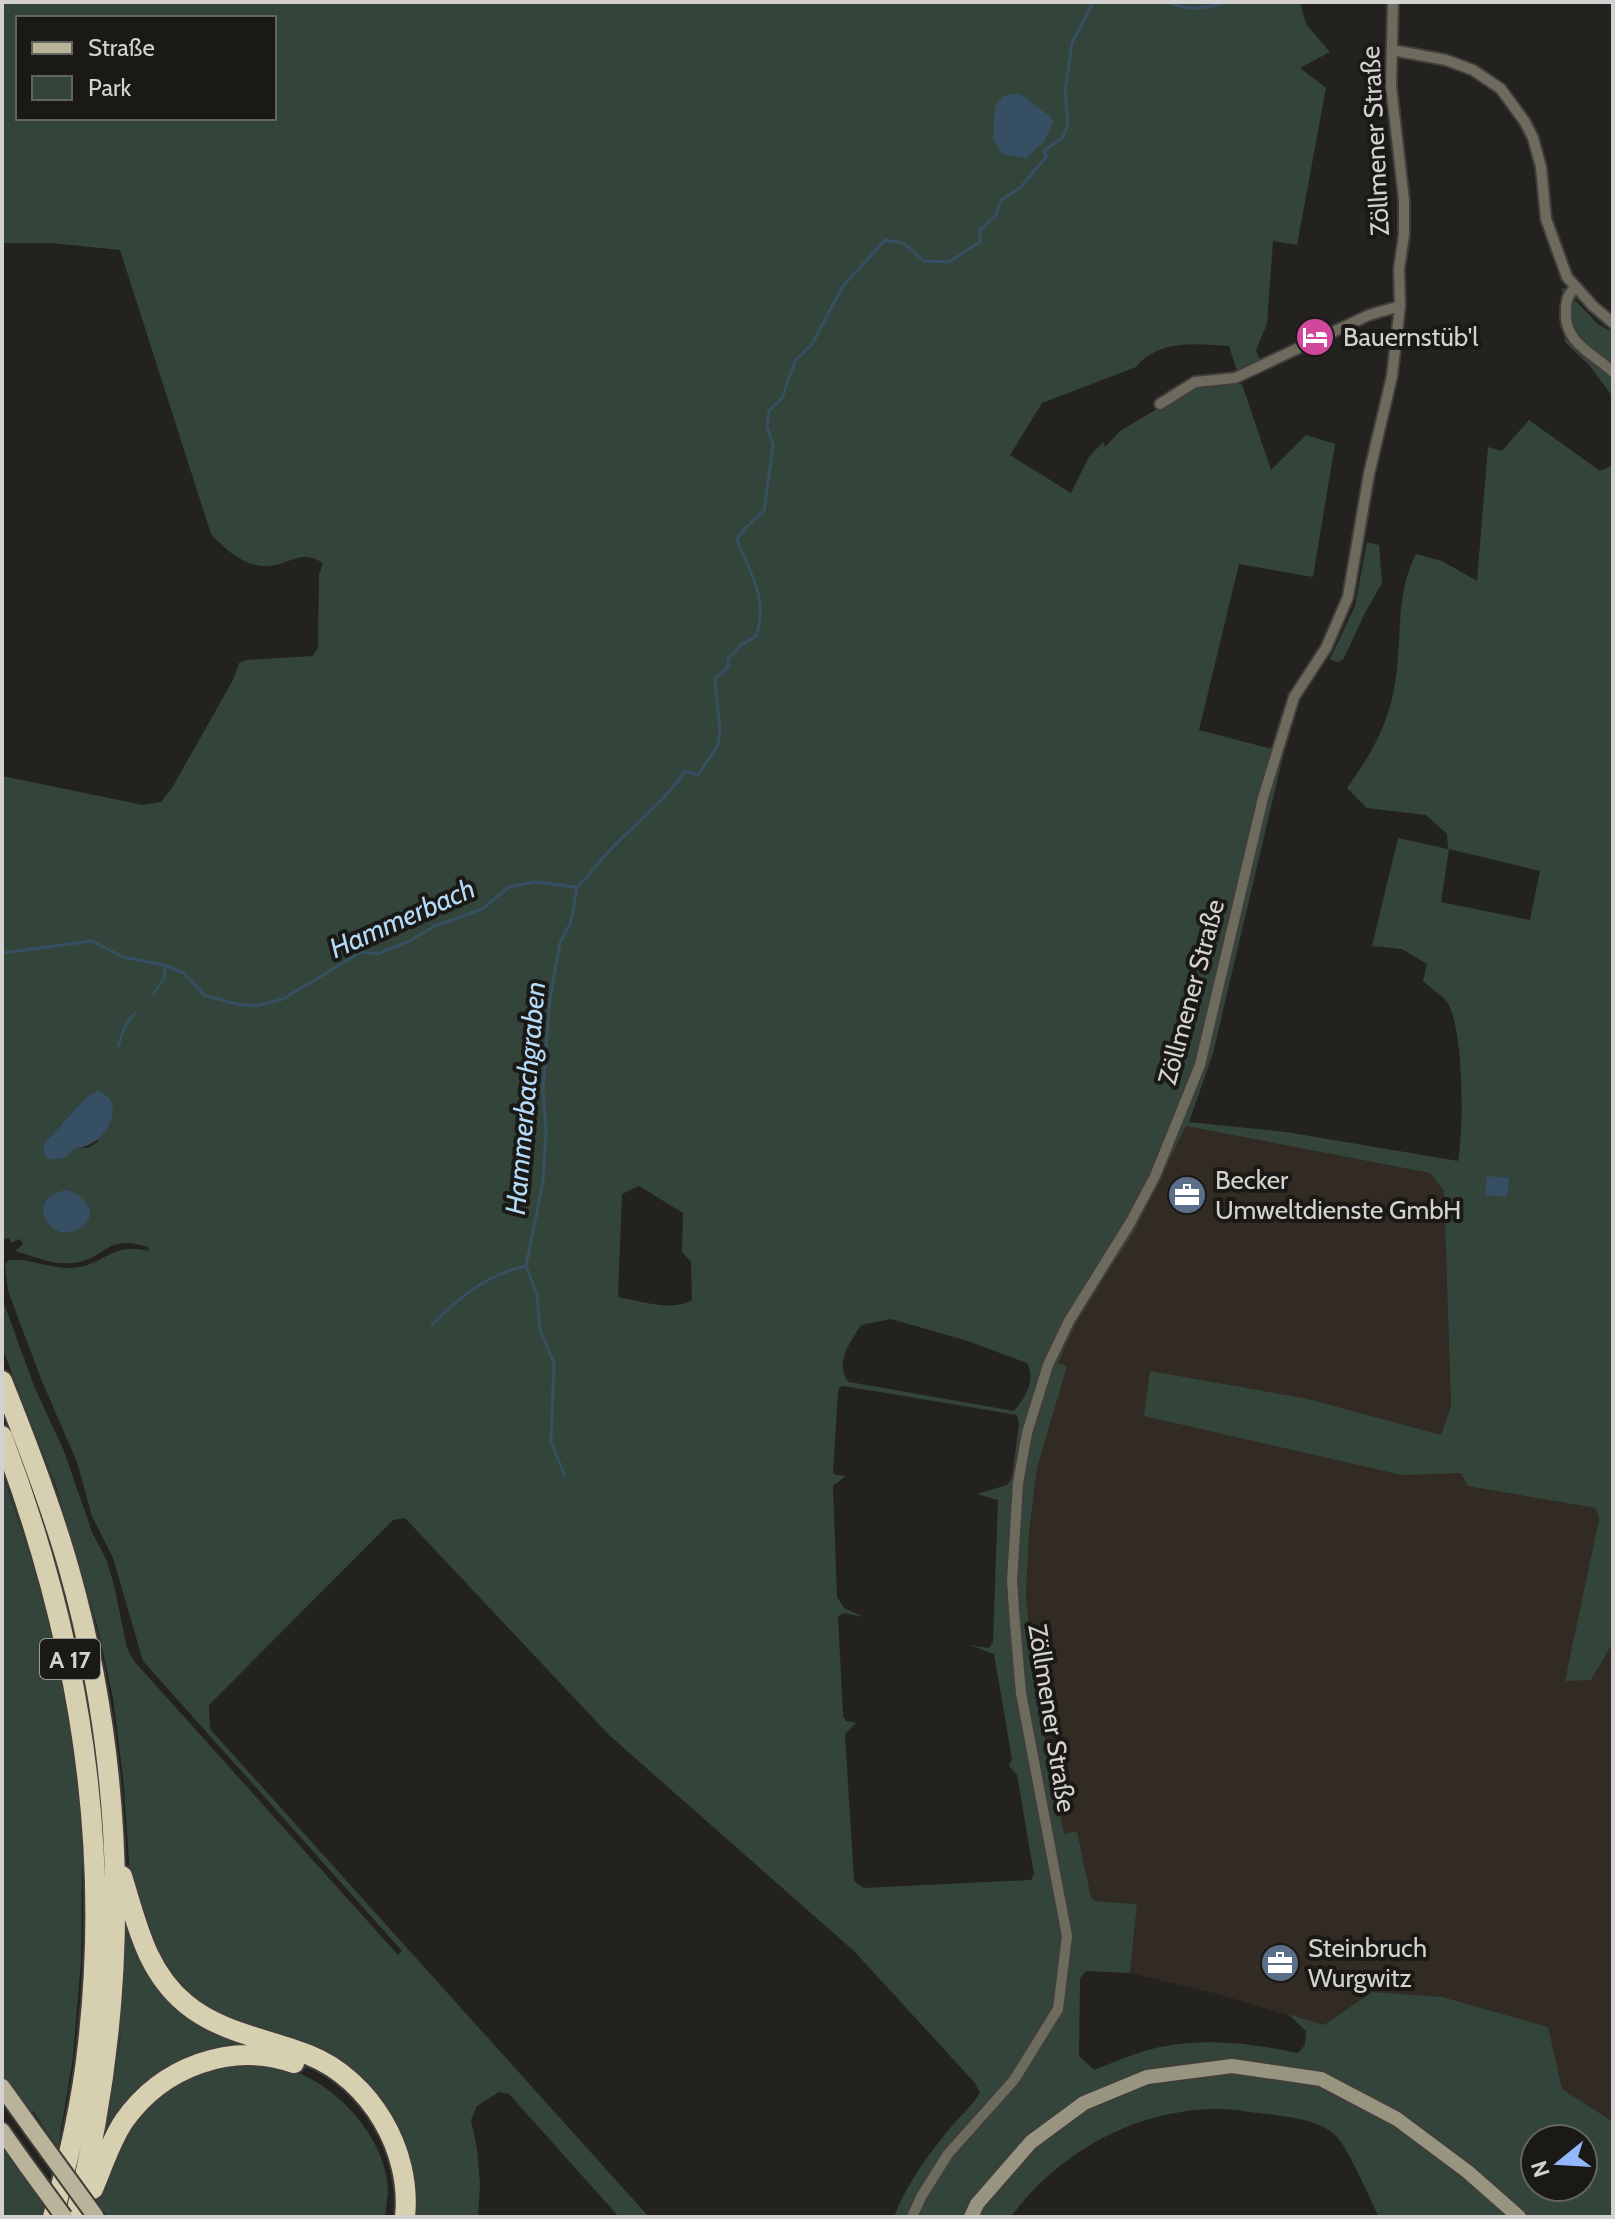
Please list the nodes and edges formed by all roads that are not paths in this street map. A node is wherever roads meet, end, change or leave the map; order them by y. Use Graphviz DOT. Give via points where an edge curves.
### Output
graph roads {
  1 [pos="1393,2"];
  2 [pos="1392,50"];
  3 [pos="1575,288"];
  4 [pos="1400,306"];
  5 [pos="1613,323"];
  6 [pos="1613,372"];
  7 [pos="1160,404"];
  8 [pos="2,1381"];
  9 [pos="2,1436"];
  10 [pos="115,1853"];
  11 [pos="2,2087"];
  12 [pos="2,2131"];
  13 [pos="71,2216"];
  14 [pos="53,2217"];
  15 [pos="96,2217"];
  16 [pos="392,2217"];
  17 [pos="405,2217"];
  18 [pos="912,2217"];
  19 [pos="971,2217"];
  20 [pos="1519,2217"];
  1 -- 2 [label="street, Zöllmener Straße"];
  2 -- 3 [label="street" via="1473,70 1515,106 1533,138 1546,219"];
  2 -- 4 [label="street, Zöllmener Straße" via="1404,200"];
  3 -- 5 [label="street"];
  3 -- 6 [label="street" via="1568,295 1565,316 1571,336"];
  4 -- 7 [label="street" via="1369,315 1235,378 1195,382"];
  4 -- 18 [label="street, Zöllmener Straße" via="1392,376 1348,597 1326,648 1294,697 1263,798 1200,1065 1149,1187 1054,1352 1027,1433 1012,1581 1026,1723 1067,1936 1058,2009 1014,2080 948,2154"];
  8 -- 10 [label="highway, A 17" via="44,1492 85,1631 102,1726"];
  9 -- 14 [label="highway, A 17" via="59,1612 85,1743 94,1848 95,1950 88,2046"];
  10 -- 13 [label="highway, A 17" via="107,2057 91,2150"];
  10 -- 17 [label="highway" via="141,1941 174,1993 218,2023 330,2065 372,2104 399,2157"];
  11 -- 15 [label="main road, bridge"];
  12 -- 13 [label="main road, bridge"];
  13 -- 16 [label="highway" via="94,2188 123,2123 153,2088 190,2066 251,2055 308,2068 353,2102 383,2149"];
  19 -- 20 [label="main road" via="1031,2142 1084,2103 1147,2077 1232,2066 1334,2085 1397,2119"];
}
